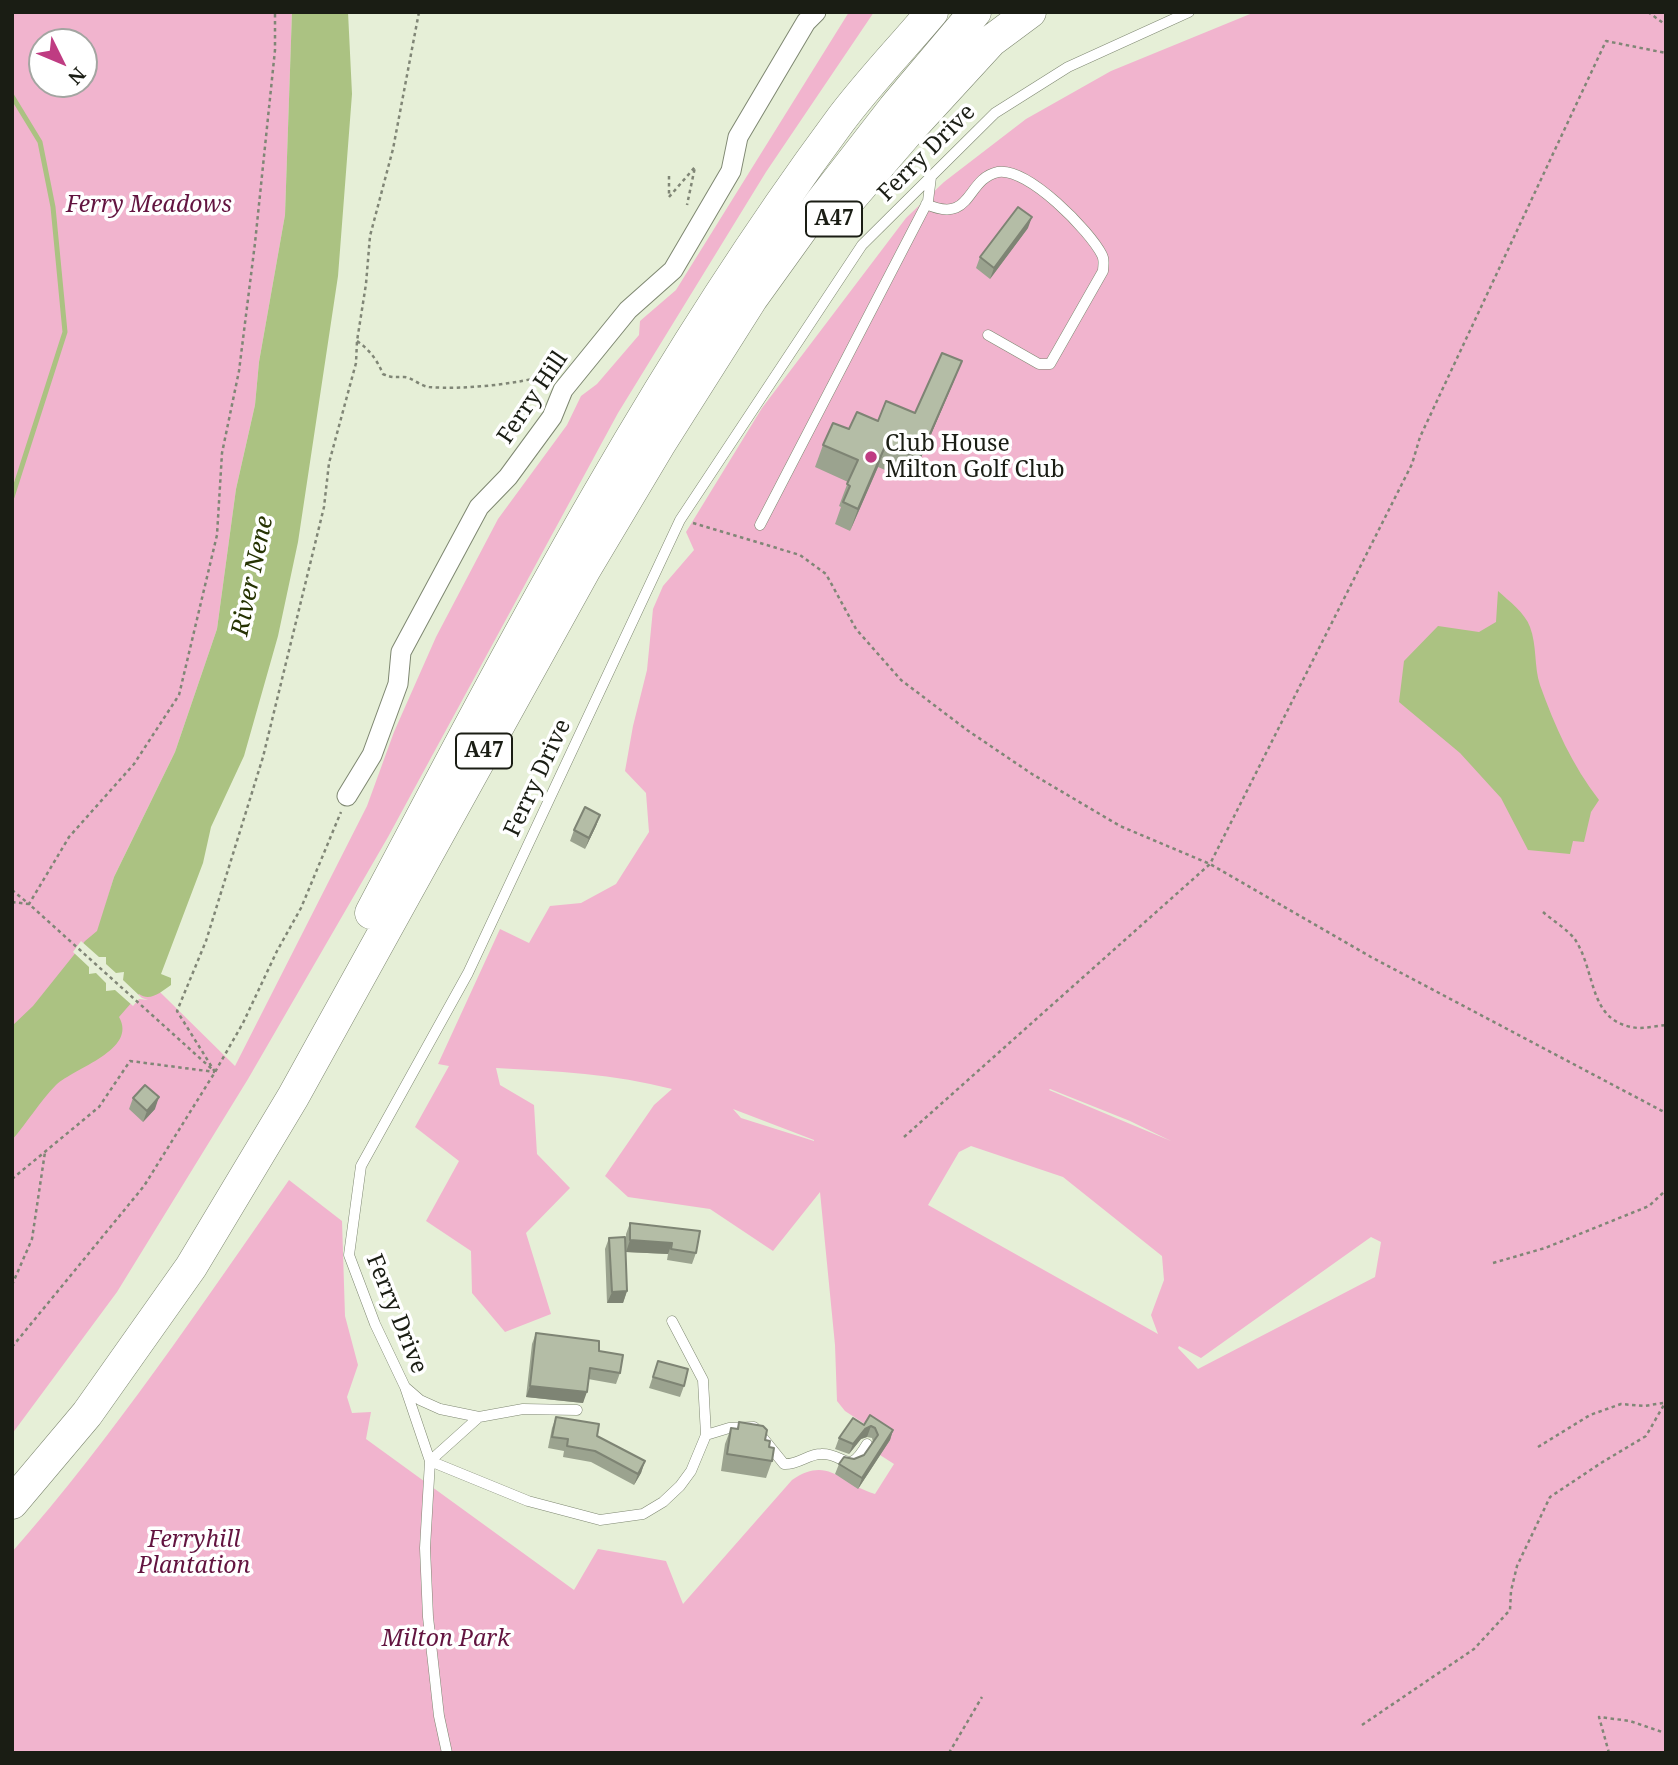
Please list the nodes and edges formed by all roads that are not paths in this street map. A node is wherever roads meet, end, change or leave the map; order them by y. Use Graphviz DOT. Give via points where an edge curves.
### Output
graph roads {
  1 [pos="816,12"];
  2 [pos="904,12"];
  3 [pos="933,12"];
  4 [pos="975,12"];
  5 [pos="1030,12"];
  6 [pos="1189,12"];
  7 [pos="931,176"];
  8 [pos="926,204"];
  9 [pos="988,335"];
  10 [pos="642,417"];
  11 [pos="659,445"];
  12 [pos="760,525"];
  13 [pos="347,796"];
  14 [pos="672,1321"];
  15 [pos="405,1387"];
  16 [pos="577,1410"];
  17 [pos="479,1417"];
  18 [pos="706,1435"];
  19 [pos="867,1444"];
  20 [pos="430,1461"];
  21 [pos="12,1473"];
  22 [pos="12,1503"];
  23 [pos="447,1753"];
  1 -- 13 [label="street, Ferry Hill" via="738,137 731,171 673,270 628,310 563,390 552,417 508,477 479,507 401,652 398,684 372,755"];
  2 -- 10 [label="highway, A47" via="824,115 733,248"];
  3 -- 10 [label="highway, A47" via="840,120 745,255"];
  4 -- 11 [label="highway, A47" via="821,202 752,298"];
  5 -- 11 [label="highway, A47" via="991,41 853,194"];
  6 -- 7 [label="lane, Ferry Drive" via="1068,67 1006,106"];
  7 -- 8 [label="lane"];
  7 -- 15 [label="lane, Ferry Drive" via="862,245 680,520 468,973 361,1166 349,1255"];
  8 -- 9 [label="lane" via="950,210 961,205 986,178 1008,173 1038,187 1081,228 1102,256 1103,271 1050,364 1039,365"];
  8 -- 12 [label="lane"];
  10 -- 21 [label="highway, A47" via="534,605 236,1163 76,1399"];
  11 -- 22 [label="highway, A47" via="585,569 293,1097 191,1268 87,1414"];
  14 -- 18 [label="lane" via="703,1380"];
  15 -- 17 [label="lane" via="440,1409"];
  15 -- 20 [label="lane, Ferry Drive"];
  16 -- 17 [label="lane" via="523,1409"];
  17 -- 20 [label="lane"];
  18 -- 19 [label="lane" via="754,1427 784,1464 792,1465 821,1454 848,1462 858,1459"];
  18 -- 20 [label="lane" via="691,1471 663,1502 643,1514 600,1520 528,1501"];
  20 -- 23 [label="lane, Ferry Drive" via="425,1548 428,1617"];
}
